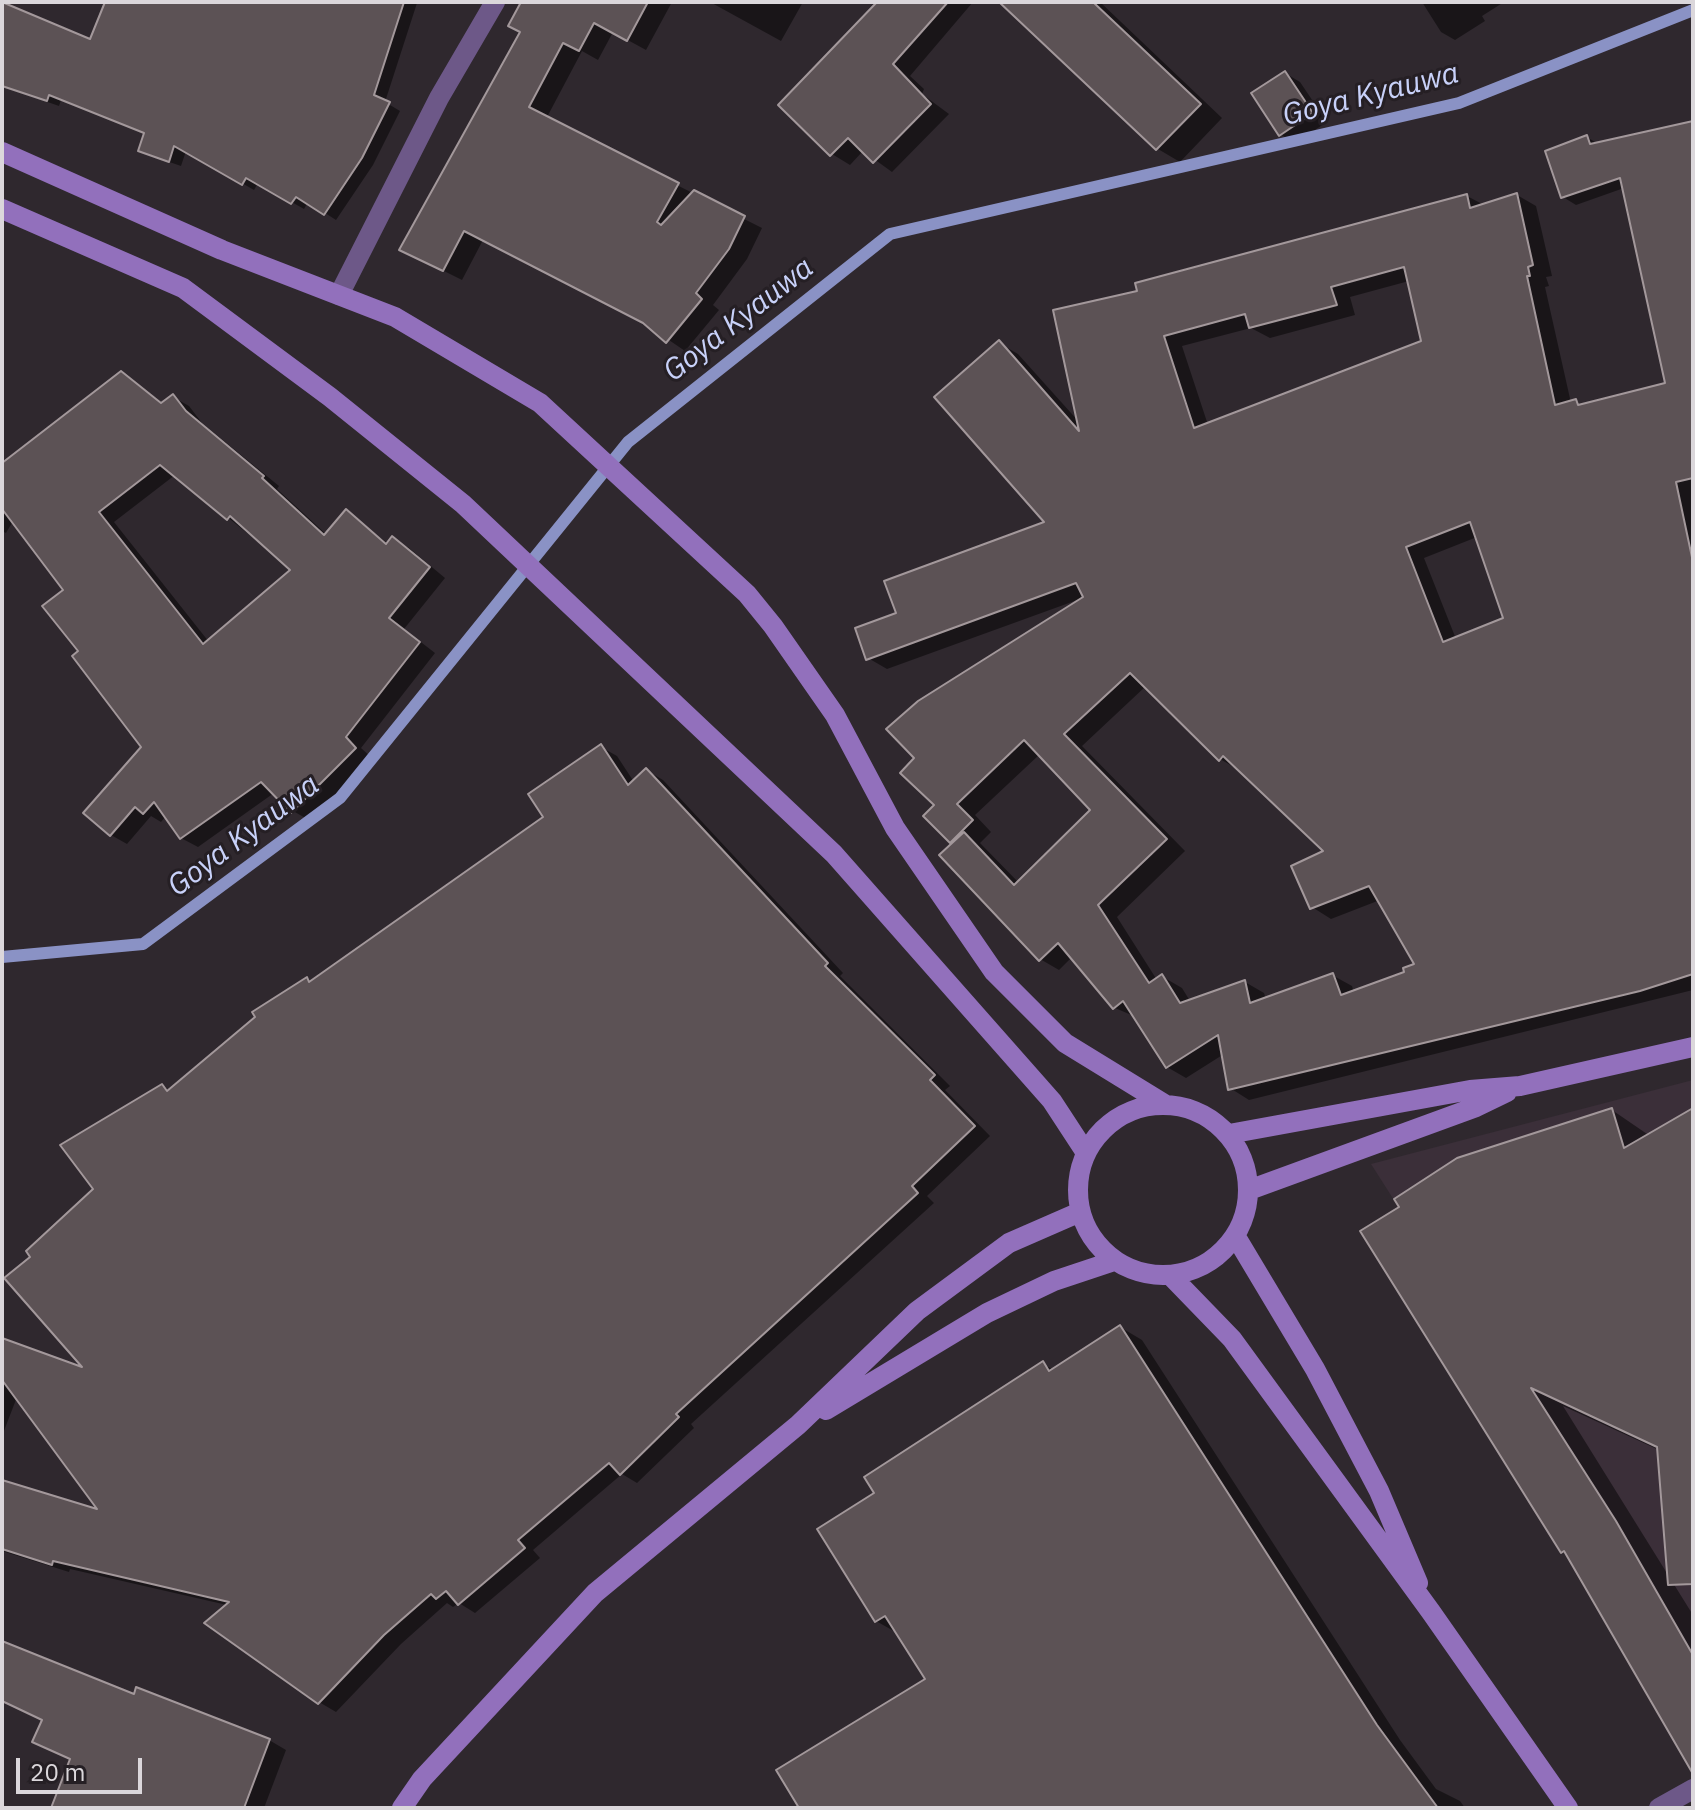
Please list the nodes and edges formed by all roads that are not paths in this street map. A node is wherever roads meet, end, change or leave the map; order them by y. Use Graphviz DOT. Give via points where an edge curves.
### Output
graph roads {
  1 [pos="495,2"];
  2 [pos="2,152"];
  3 [pos="2,209"];
  4 [pos="339,295"];
  5 [pos="1693,1047"];
  6 [pos="1520,1086"];
  7 [pos="1166,1105"];
  8 [pos="1229,1134"];
  9 [pos="1086,1153"];
  10 [pos="1249,1190"];
  11 [pos="1080,1212"];
  12 [pos="1236,1237"];
  13 [pos="1114,1261"];
  14 [pos="1171,1276"];
  15 [pos="798,1425"];
  16 [pos="1431,1612"];
  17 [pos="1693,1789"];
  18 [pos="402,1808"];
  19 [pos="1568,1808"];
  20 [pos="1659,1808"];
  1 -- 4 [label="street" via="439,98"];
  2 -- 4 [label="main road" via="222,250"];
  3 -- 9 [label="main road" via="183,288 463,504 834,854 1052,1101"];
  4 -- 7 [label="main road" via="395,317 540,403 747,594 835,715 895,828 994,972 1065,1043"];
  5 -- 6 [label="main road"];
  6 -- 8 [label="main road" via="1470,1090"];
  6 -- 10 [label="main road"];
  7 -- 8 [label="main road" via="1200,1112"];
  7 -- 9 [label="main road" via="1119,1117"];
  8 -- 10 [label="main road" via="1244,1160"];
  9 -- 11 [label="main road" via="1078,1182"];
  10 -- 12 [label="main road"];
  11 -- 13 [label="main road" via="1093,1240"];
  11 -- 15 [label="main road" via="1009,1243 917,1311"];
  12 -- 14 [label="main road" via="1208,1264"];
  12 -- 16 [label="main road" via="1372,1477"];
  13 -- 14 [label="main road" via="1142,1274"];
  13 -- 15 [label="main road" via="1054,1281 987,1313"];
  14 -- 16 [label="main road" via="1232,1339"];
  15 -- 18 [label="main road" via="595,1593 422,1779"];
  16 -- 19 [label="main road"];
  17 -- 20 [label="street"];
}
